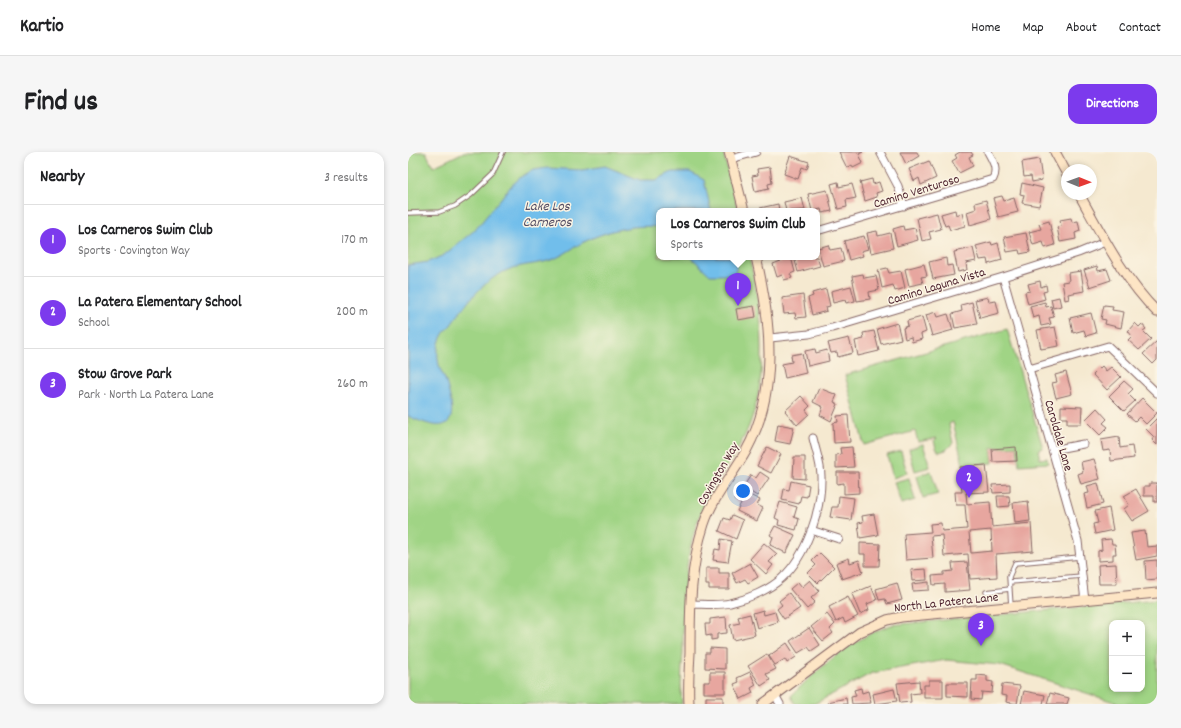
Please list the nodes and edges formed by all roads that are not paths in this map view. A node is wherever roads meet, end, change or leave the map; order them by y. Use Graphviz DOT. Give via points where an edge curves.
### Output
graph roads {
  1 [pos="503,152"];
  2 [pos="756,152"];
  3 [pos="880,152"];
  4 [pos="988,152"];
  5 [pos="1055,152"];
  6 [pos="730,156"];
  7 [pos="1062,164"];
  8 [pos="1081,200"];
  9 [pos="904,206"];
  10 [pos="743,208"];
  11 [pos="408,213"];
  12 [pos="820,230"];
  13 [pos="1105,242"];
  14 [pos="757,260"];
  15 [pos="1004,277"];
  16 [pos="1157,312"];
  17 [pos="770,338"];
  18 [pos="1029,369"];
  19 [pos="1157,394"];
  20 [pos="813,438"];
  21 [pos="1083,444"];
  22 [pos="1052,450"];
  23 [pos="811,530"];
  24 [pos="839,538"];
  25 [pos="1080,557"];
  26 [pos="1082,576"];
  27 [pos="1010,582"];
  28 [pos="1010,590"];
  29 [pos="986,592"];
  30 [pos="1157,593"];
  31 [pos="1085,601"];
  32 [pos="691,604"];
  33 [pos="1011,607"];
  34 [pos="775,695"];
  35 [pos="689,704"];
  36 [pos="763,704"];
  37 [pos="780,704"];
  1 -- 11 [label="lane" via="493,174 455,206 440,212"];
  2 -- 6 [label="street"];
  3 -- 9 [label="street" via="898,186"];
  4 -- 9 [label="street, Camino Venturoso" via="998,174 993,179"];
  5 -- 7 [label="street"];
  6 -- 10 [label="street"];
  8 -- 13 [label="street"];
  9 -- 12 [label="street, Camino Venturoso"];
  13 -- 15 [label="street, Camino Laguna Vista"];
  13 -- 16 [label="street" via="1135,288"];
  14 -- 17 [label="street, Covington Way"];
  15 -- 17 [label="street, Camino Laguna Vista" via="809,334"];
  15 -- 18 [label="street, Caroldale Lane"];
  17 -- 32 [label="street, Covington Way" via="764,403 759,424 746,451 719,492 704,524 693,568"];
  18 -- 19 [label="street" via="1108,346"];
  18 -- 22 [label="street, Caroldale Lane"];
  20 -- 23 [label="street" via="822,479"];
  21 -- 22 [label="street"];
  22 -- 25 [label="street, Caroldale Lane"];
  23 -- 24 [label="street"];
  23 -- 32 [label="street" via="803,551 783,577 766,590 730,603"];
  25 -- 26 [label="street, Caroldale Lane"];
  25 -- 27 [label="lane" via="1015,563"];
  26 -- 27 [label="lane"];
  26 -- 31 [label="street, Caroldale Lane"];
  27 -- 28 [label="lane"];
  28 -- 29 [label="lane"];
  28 -- 33 [label="lane"];
  30 -- 31 [label="street, North La Patera Lane"];
  31 -- 33 [label="street, North La Patera Lane"];
  32 -- 35 [label="street, Covington Way"];
  33 -- 34 [label="street, North La Patera Lane" via="887,620 860,632"];
  34 -- 36 [label="street, North La Patera Lane"];
  34 -- 37 [label="street"];
}
